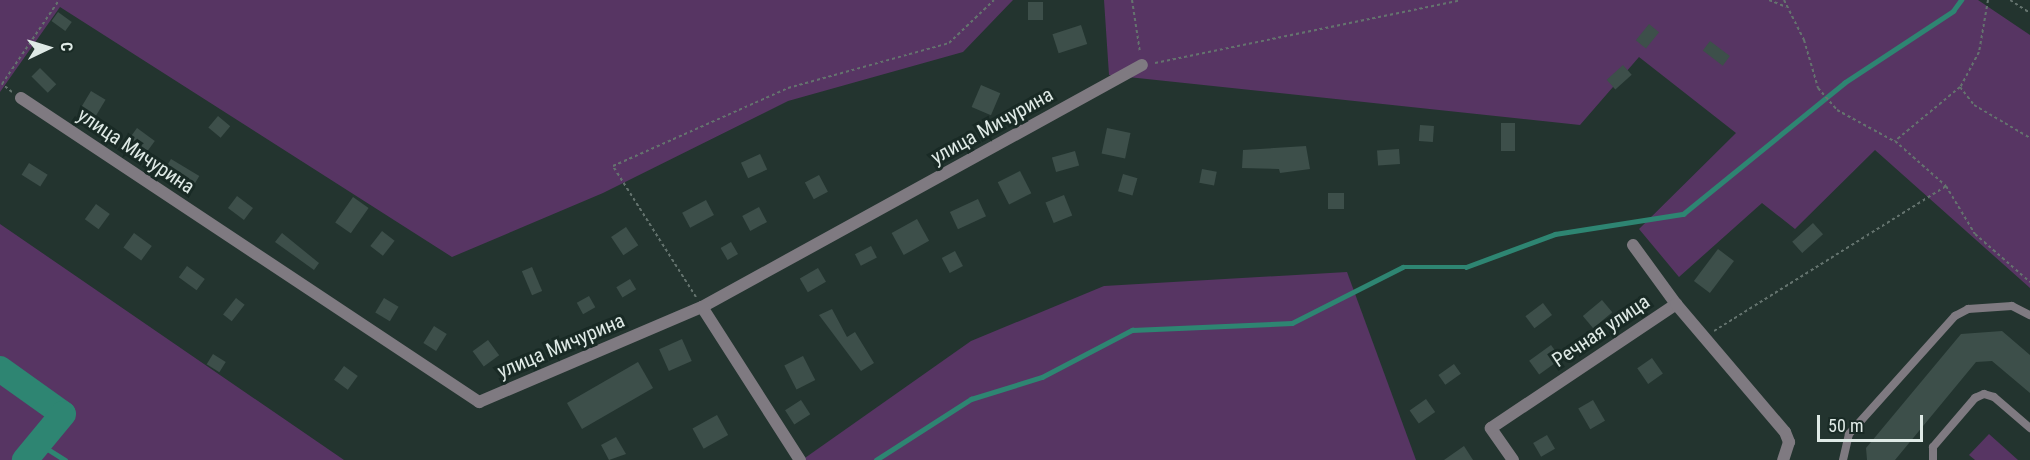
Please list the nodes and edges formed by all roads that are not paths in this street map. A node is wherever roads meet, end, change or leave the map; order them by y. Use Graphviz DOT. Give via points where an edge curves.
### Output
graph roads {
  1 [pos="1142,65"];
  2 [pos="21,98"];
  3 [pos="1633,245"];
  4 [pos="1676,304"];
  5 [pos="702,307"];
  6 [pos="2030,315"];
  7 [pos="2030,428"];
  8 [pos="800,460"];
  9 [pos="1513,460"];
  10 [pos="1783,460"];
  11 [pos="1843,460"];
  12 [pos="1933,460"];
  1 -- 5 [label="street, улица Мичурина"];
  2 -- 5 [label="street, улица Мичурина" via="479,402"];
  3 -- 4 [label="street"];
  4 -- 9 [label="street, Речная улица" via="1491,428"];
  4 -- 10 [label="street, Речная улица" via="1785,432 1789,442"];
  5 -- 8 [label="street"];
  6 -- 11 [label="lane" via="2012,306 1968,309 1955,316 1849,434"];
  7 -- 12 [label="lane" via="1994,397 1984,394 1975,398 1933,447"];
}
